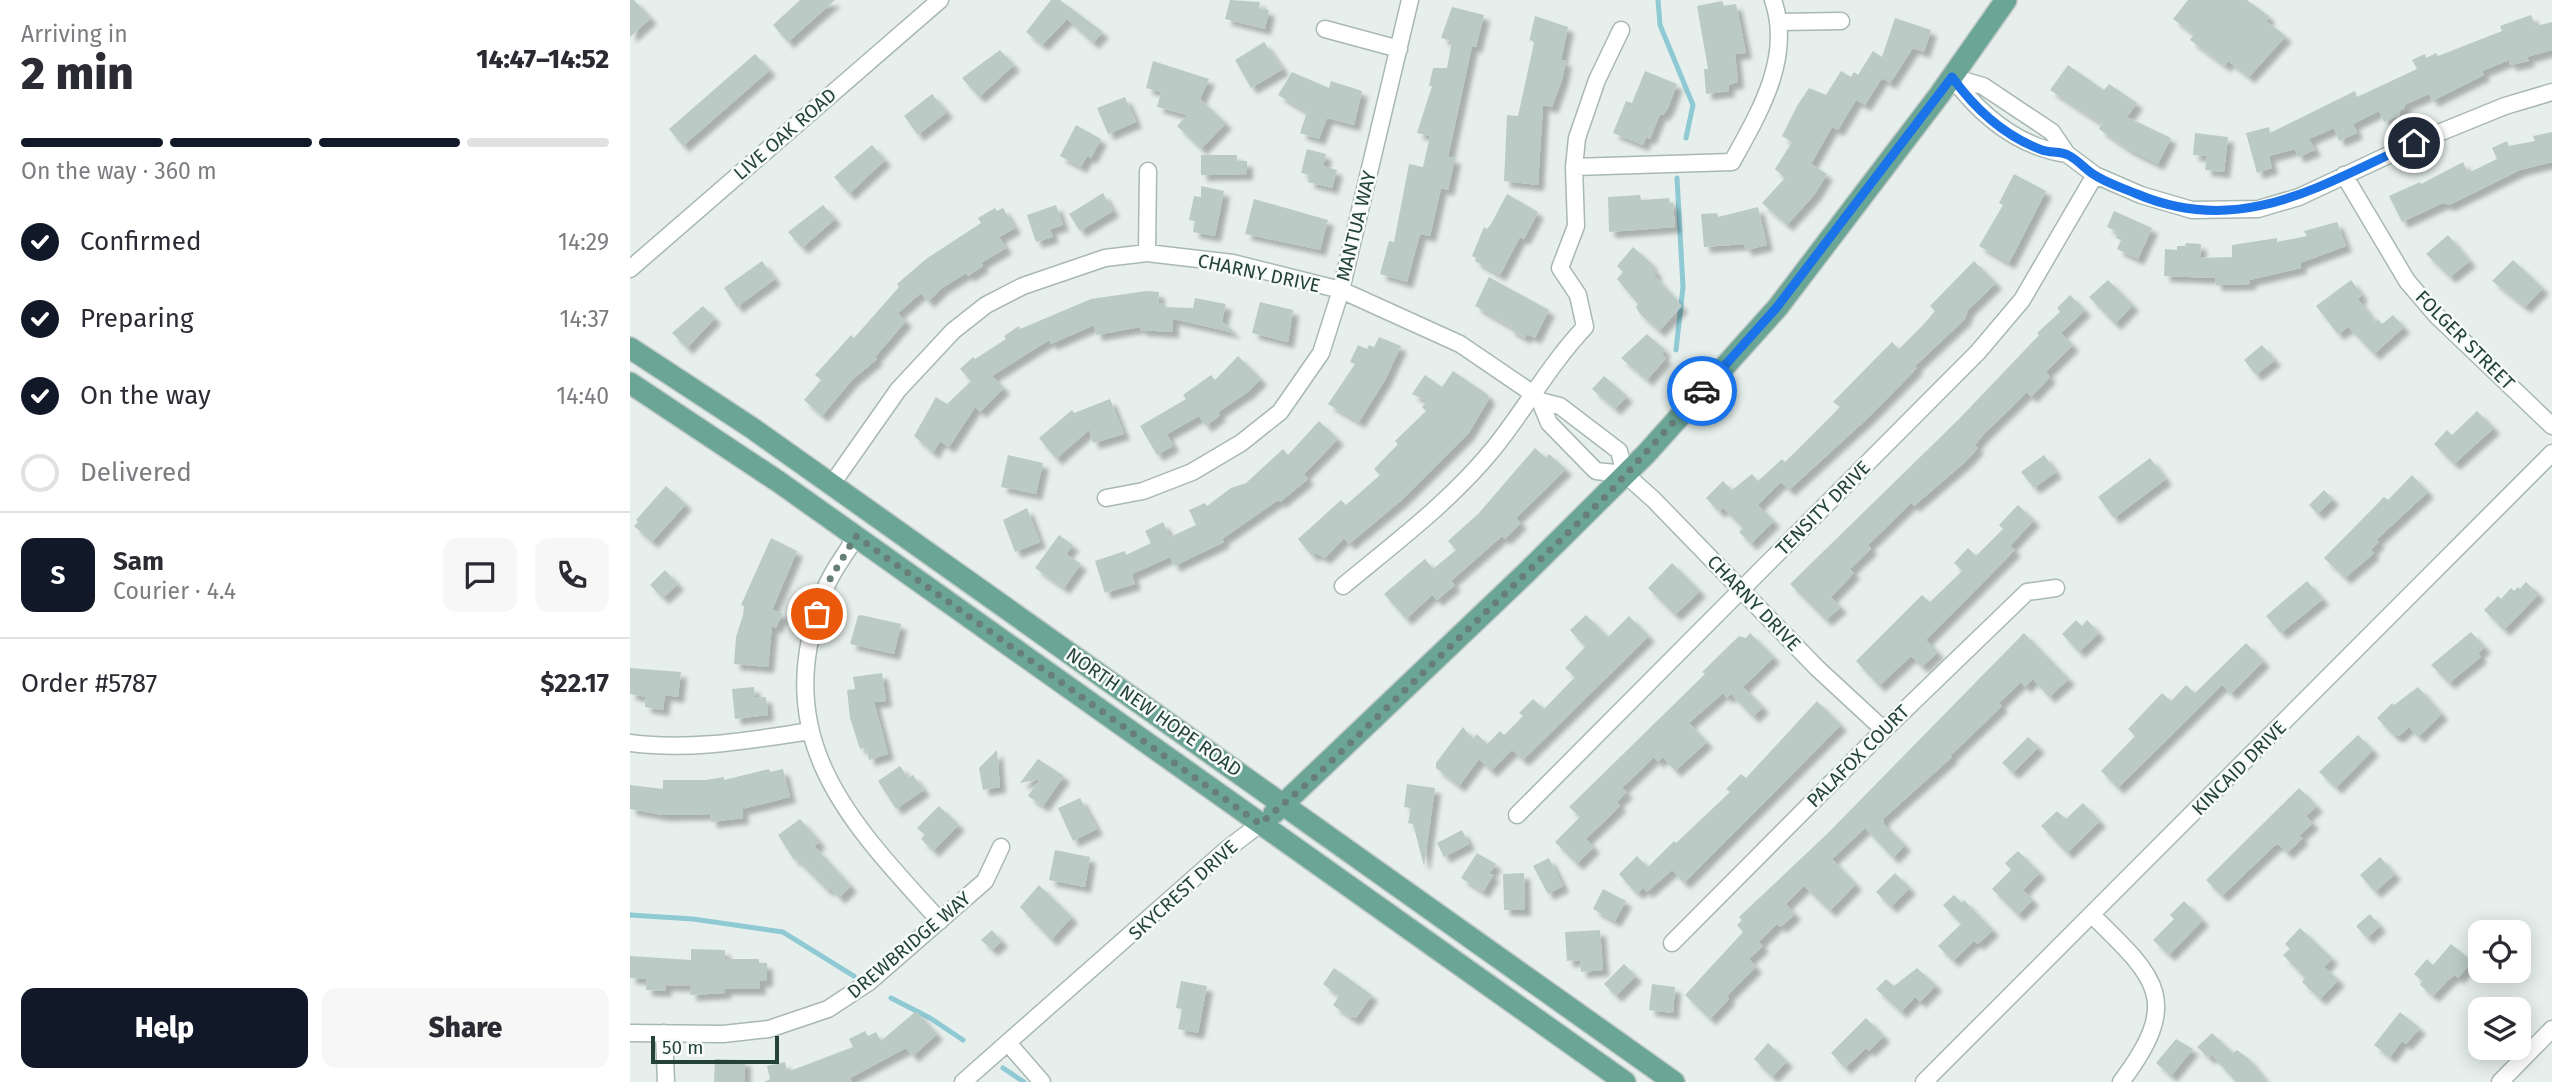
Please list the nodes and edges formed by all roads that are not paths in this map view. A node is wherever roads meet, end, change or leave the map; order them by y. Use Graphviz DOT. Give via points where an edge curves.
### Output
graph roads {
  1 [pos="940,0"];
  2 [pos="1410,0"];
  3 [pos="1773,0"];
  4 [pos="2006,0"];
  5 [pos="1841,21"];
  6 [pos="1781,22"];
  7 [pos="1325,29"];
  8 [pos="1621,30"];
  9 [pos="1399,49"];
  10 [pos="1952,77"];
  11 [pos="2552,92"];
  12 [pos="2067,154"];
  13 [pos="1574,167"];
  14 [pos="1148,171"];
  15 [pos="2095,175"];
  16 [pos="2344,175"];
  17 [pos="1147,253"];
  18 [pos="630,269"];
  19 [pos="1341,290"];
  20 [pos="630,348"];
  21 [pos="630,383"];
  22 [pos="1536,397"];
  23 [pos="2552,426"];
  24 [pos="2552,453"];
  25 [pos="1625,474"];
  26 [pos="832,484"];
  27 [pos="1106,498"];
  28 [pos="856,536"];
  29 [pos="1343,586"];
  30 [pos="2056,588"];
  31 [pos="1741,589"];
  32 [pos="1884,730"];
  33 [pos="811,731"];
  34 [pos="630,743"];
  35 [pos="1284,805"];
  36 [pos="1517,815"];
  37 [pos="1260,824"];
  38 [pos="1001,846"];
  39 [pos="2092,915"];
  40 [pos="940,921"];
  41 [pos="1672,943"];
  42 [pos="2552,1029"];
  43 [pos="630,1033"];
  44 [pos="664,1033"];
  45 [pos="1008,1043"];
  46 [pos="666,1082"];
  47 [pos="964,1082"];
  48 [pos="1042,1082"];
  49 [pos="1625,1082"];
  50 [pos="1674,1082"];
  51 [pos="1924,1082"];
  52 [pos="2121,1082"];
  53 [pos="2500,1082"];
  1 -- 18 [label="street, LIVE OAK ROAD"];
  2 -- 9 [label="street, MANTUA WAY"];
  3 -- 6 [label="street"];
  4 -- 10 [label="main road, SKYCREST DRIVE"];
  5 -- 6 [label="street"];
  6 -- 13 [label="street" via="1768,92 1732,162"];
  7 -- 9 [label="street"];
  8 -- 13 [label="street" via="1581,126"];
  9 -- 19 [label="street, MANTUA WAY"];
  10 -- 12 [label="street" via="1983,86 2052,132"];
  10 -- 12 [label="street" via="1971,103 1998,126 2043,150"];
  10 -- 25 [label="main road, SKYCREST DRIVE" via="1777,307"];
  11 -- 16 [label="street" via="2505,106"];
  12 -- 15 [label="street"];
  13 -- 22 [label="street" via="1576,226 1560,268 1578,296 1584,327 1562,351"];
  14 -- 17 [label="street"];
  15 -- 16 [label="street" via="2141,195 2192,210 2214,211 2258,209 2299,197"];
  15 -- 31 [label="street, TENSITY DRIVE" via="2041,269 1998,330"];
  16 -- 23 [label="street, FOLGER STREET" via="2407,281 2437,316"];
  17 -- 19 [label="street, CHARNY DRIVE" via="1233,263"];
  17 -- 26 [label="street, CHARNY DRIVE" via="1077,265 986,305 953,331 904,383"];
  19 -- 22 [label="street, CHARNY DRIVE" via="1460,344"];
  19 -- 27 [label="street, MANTUA WAY" via="1321,353 1280,412 1241,443 1192,472 1143,491"];
  20 -- 26 [label="main road, NORTH NEW HOPE ROAD"];
  21 -- 28 [label="main road, NORTH NEW HOPE ROAD"];
  22 -- 25 [label="street, CHARNY DRIVE" via="1560,406 1619,451"];
  22 -- 25 [label="street, CHARNY DRIVE" via="1549,423 1596,471"];
  22 -- 29 [label="street" via="1436,510"];
  24 -- 39 [label="street, KINCAID DRIVE"];
  25 -- 31 [label="street, CHARNY DRIVE"];
  25 -- 35 [label="main road, SKYCREST DRIVE"];
  26 -- 35 [label="main road, NORTH NEW HOPE ROAD"];
  28 -- 33 [label="street" via="827,584 817,614 809,650"];
  28 -- 37 [label="main road, NORTH NEW HOPE ROAD"];
  30 -- 32 [label="street, PALAFOX COURT" via="2027,592"];
  31 -- 32 [label="street, CHARNY DRIVE"];
  31 -- 36 [label="street, TENSITY DRIVE"];
  32 -- 41 [label="street, PALAFOX COURT"];
  33 -- 34 [label="street" via="710,746 666,748"];
  33 -- 40 [label="street" via="844,809 866,841"];
  35 -- 37 [label="main road, SKYCREST DRIVE"];
  35 -- 50 [label="main road, NORTH NEW HOPE ROAD"];
  37 -- 45 [label="street, SKYCREST DRIVE"];
  37 -- 49 [label="main road, NORTH NEW HOPE ROAD"];
  38 -- 40 [label="street, DREWBRIDGE WAY" via="985,881"];
  39 -- 51 [label="street, KINCAID DRIVE"];
  39 -- 52 [label="street" via="2125,947 2155,988 2158,1009 2153,1032"];
  40 -- 44 [label="street, DREWBRIDGE WAY" via="851,996 799,1021 723,1034"];
  42 -- 53 [label="street"];
  43 -- 44 [label="street, DREWBRIDGE WAY"];
  44 -- 46 [label="street"];
  45 -- 47 [label="street, SKYCREST DRIVE"];
  45 -- 48 [label="street"];
}
